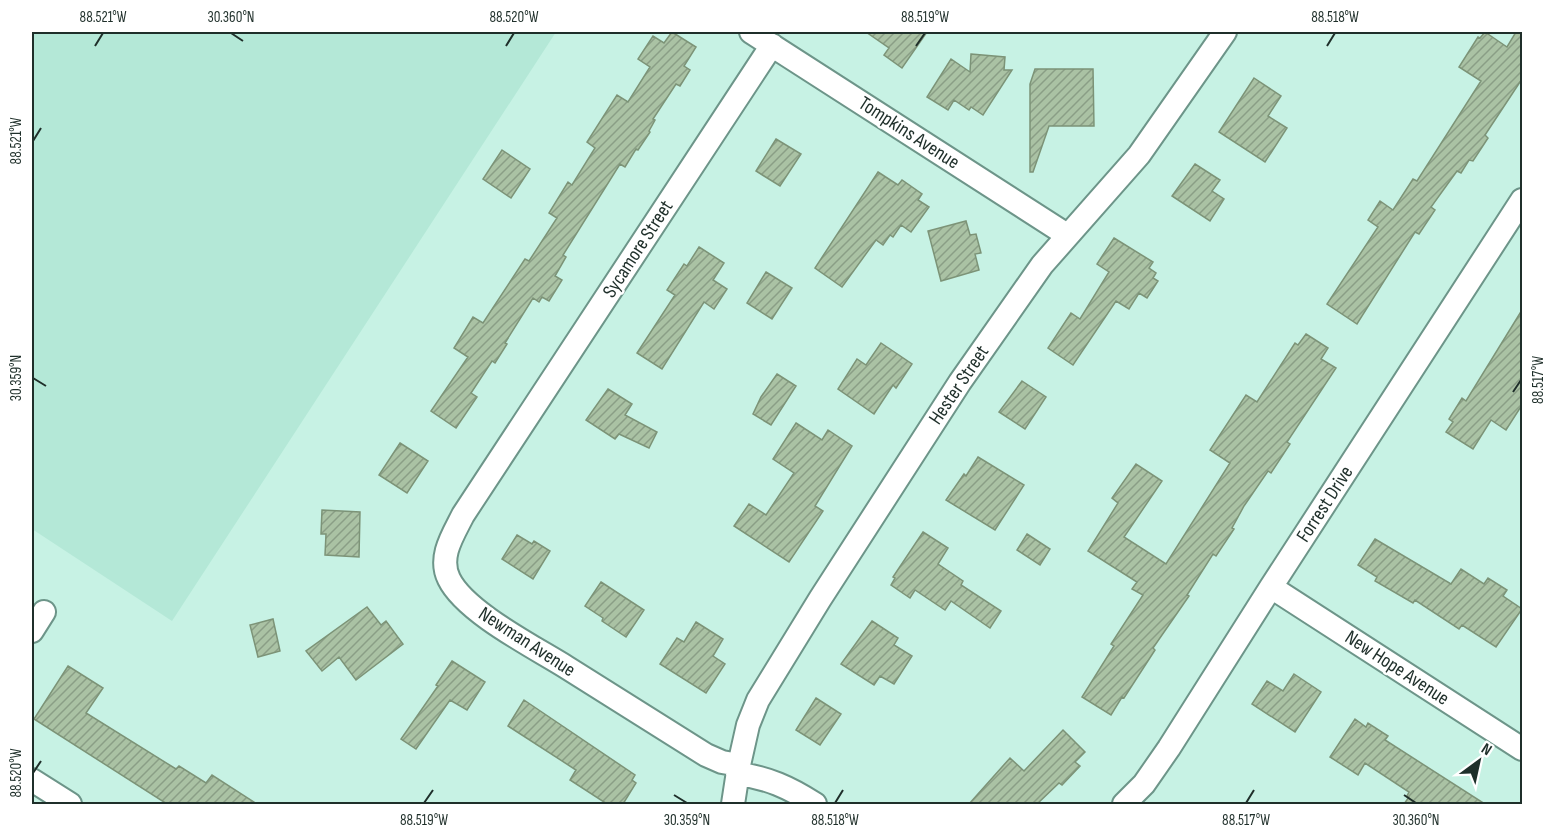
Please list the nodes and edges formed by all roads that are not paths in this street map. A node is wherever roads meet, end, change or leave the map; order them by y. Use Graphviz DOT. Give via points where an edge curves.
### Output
graph roads {
  1 [pos="751,32"];
  2 [pos="1225,32"];
  3 [pos="772,45"];
  4 [pos="1522,200"];
  5 [pos="1067,235"];
  6 [pos="505,452"];
  7 [pos="1271,587"];
  8 [pos="1522,749"];
  9 [pos="738,769"];
  10 [pos="32,780"];
  11 [pos="70,804"];
  12 [pos="733,804"];
  13 [pos="815,804"];
  14 [pos="1124,804"];
  1 -- 3 [label="street, Tompkins Avenue"];
  2 -- 5 [label="street, Hester Street" via="1139,155"];
  3 -- 5 [label="street, Tompkins Avenue"];
  3 -- 6 [label="street, Sycamore Street"];
  4 -- 7 [label="street, Forrest Drive"];
  5 -- 9 [label="street, Hester Street" via="960,382 758,700"];
  6 -- 9 [label="street, Newman Avenue" via="448,545 448,578 458,593 502,627 706,755"];
  7 -- 8 [label="street, New Hope Avenue"];
  7 -- 14 [label="street, Forrest Drive" via="1169,748 1144,784"];
  9 -- 12 [label="street, Hester Street"];
  9 -- 13 [label="street, Newman Avenue" via="781,784"];
  10 -- 11 [label="street"];
}
